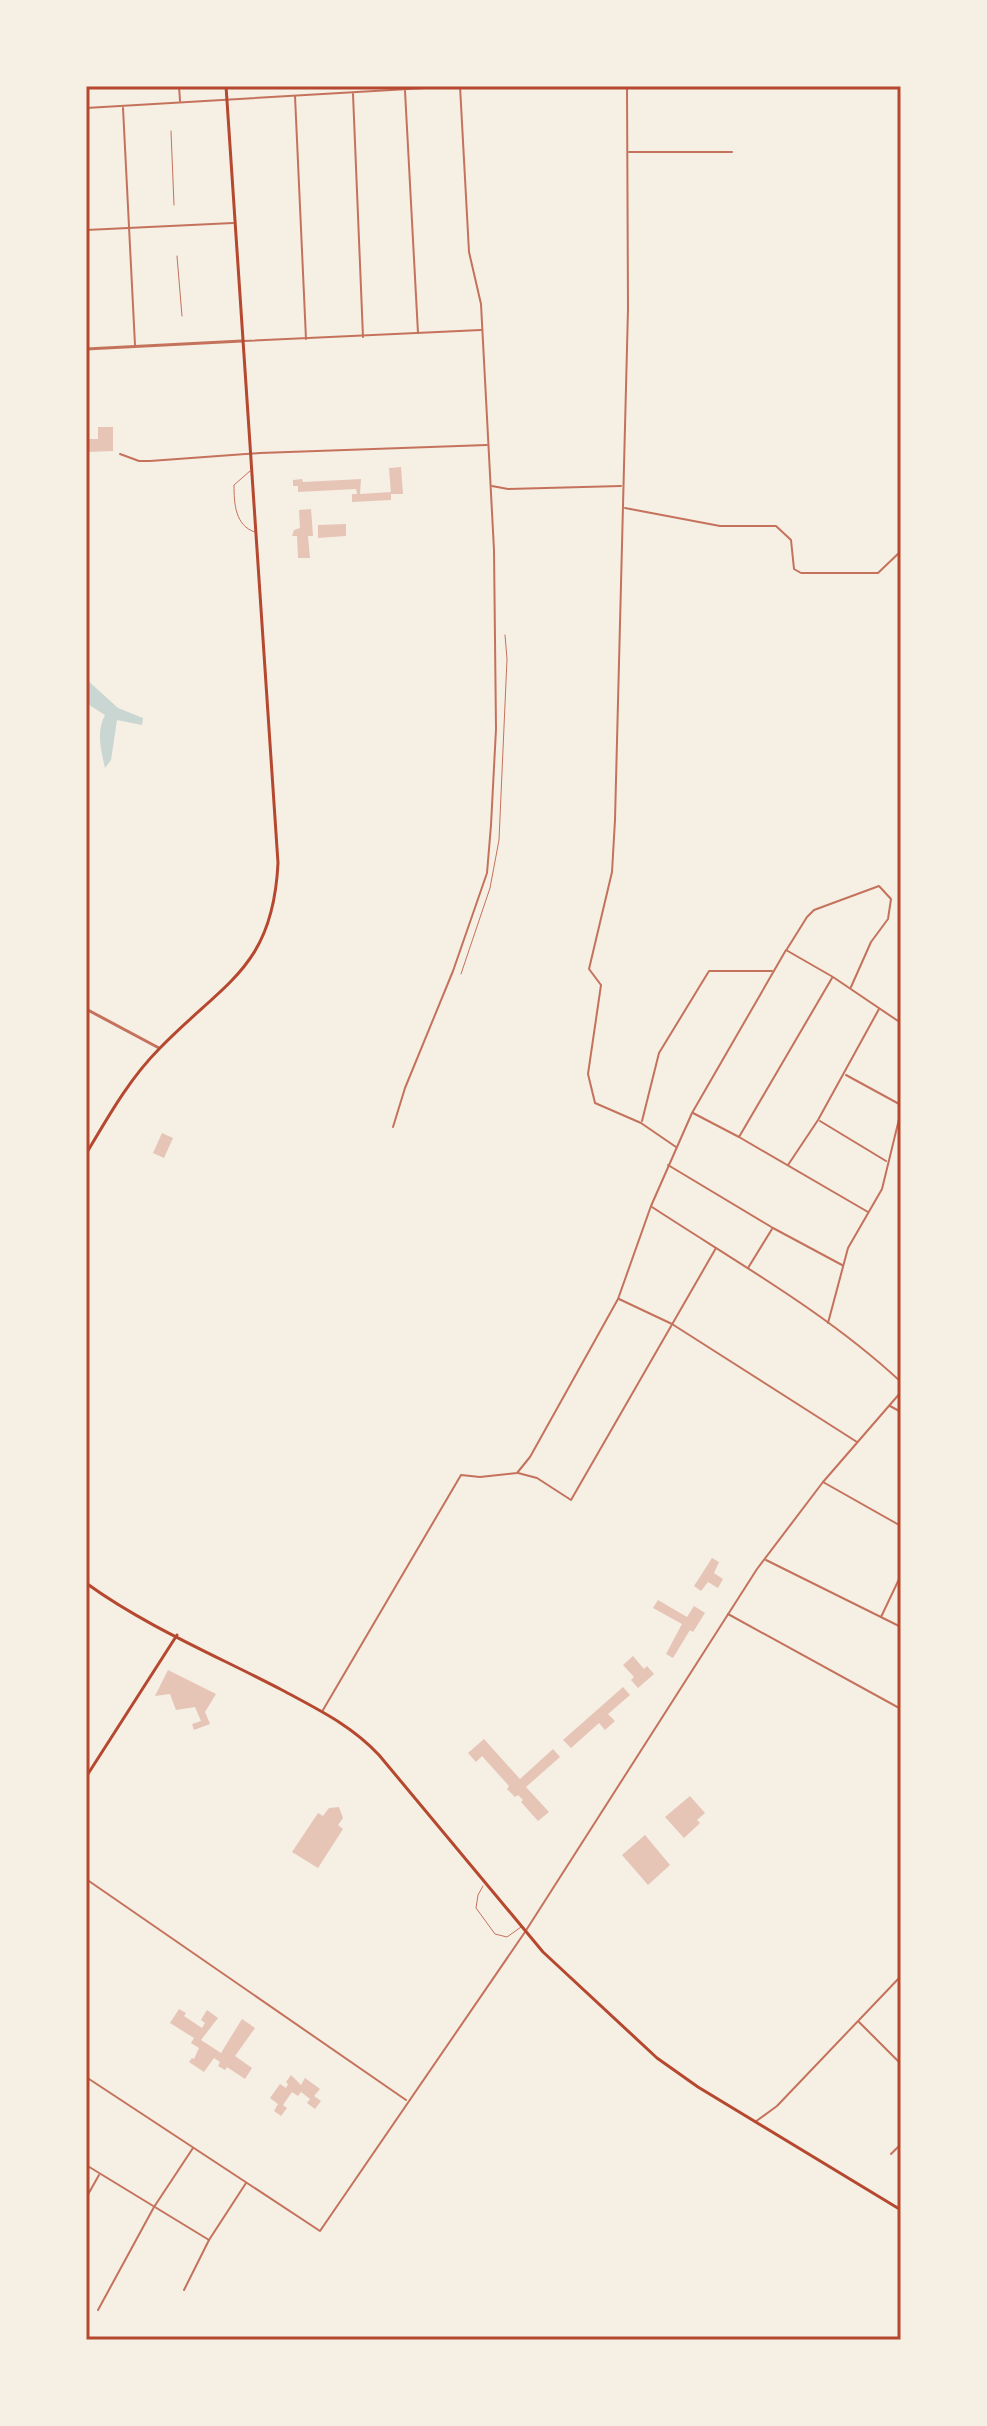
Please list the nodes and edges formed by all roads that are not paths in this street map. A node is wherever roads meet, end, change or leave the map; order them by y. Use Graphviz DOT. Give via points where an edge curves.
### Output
graph roads {
  1 [pos="179,86"];
  2 [pos="226,86"];
  3 [pos="460,86"];
  4 [pos="627,86"];
  5 [pos="405,89"];
  6 [pos="353,92"];
  7 [pos="295,95"];
  8 [pos="227,98"];
  9 [pos="180,102"];
  10 [pos="122,106"];
  11 [pos="86,108"];
  12 [pos="171,131"];
  13 [pos="628,152"];
  14 [pos="732,152"];
  15 [pos="174,205"];
  16 [pos="234,223"];
  17 [pos="128,228"];
  18 [pos="86,230"];
  19 [pos="177,256"];
  20 [pos="182,316"];
  21 [pos="482,330"];
  22 [pos="418,333"];
  23 [pos="363,337"];
  24 [pos="306,339"];
  25 [pos="242,341"];
  26 [pos="135,347"];
  27 [pos="86,349"];
  28 [pos="488,445"];
  29 [pos="252,453"];
  30 [pos="120,454"];
  31 [pos="253,470"];
  32 [pos="491,486"];
  33 [pos="623,486"];
  34 [pos="623,508"];
  35 [pos="256,533"];
  36 [pos="901,551"];
  37 [pos="505,635"];
  38 [pos="786,950"];
  39 [pos="774,971"];
  40 [pos="461,974"];
  41 [pos="833,977"];
  42 [pos="851,989"];
  43 [pos="879,1008"];
  44 [pos="86,1009"];
  45 [pos="901,1023"];
  46 [pos="159,1048"];
  47 [pos="845,1074"];
  48 [pos="901,1105"];
  49 [pos="901,1111"];
  50 [pos="692,1113"];
  51 [pos="818,1120"];
  52 [pos="641,1123"];
  53 [pos="393,1127"];
  54 [pos="739,1137"];
  55 [pos="676,1147"];
  56 [pos="86,1154"];
  57 [pos="888,1162"];
  58 [pos="668,1165"];
  59 [pos="788,1165"];
  60 [pos="651,1206"];
  61 [pos="869,1213"];
  62 [pos="773,1228"];
  63 [pos="716,1248"];
  64 [pos="843,1265"];
  65 [pos="747,1270"];
  66 [pos="618,1299"];
  67 [pos="828,1323"];
  68 [pos="672,1324"];
  69 [pos="901,1382"];
  70 [pos="901,1392"];
  71 [pos="889,1405"];
  72 [pos="901,1412"];
  73 [pos="857,1442"];
  74 [pos="517,1473"];
  75 [pos="823,1482"];
  76 [pos="901,1526"];
  77 [pos="765,1559"];
  78 [pos="901,1575"];
  79 [pos="86,1583"];
  80 [pos="727,1614"];
  81 [pos="881,1617"];
  82 [pos="901,1627"];
  83 [pos="177,1635"];
  84 [pos="901,1709"];
  85 [pos="322,1711"];
  86 [pos="86,1777"];
  87 [pos="86,1879"];
  88 [pos="485,1883"];
  89 [pos="521,1927"];
  90 [pos="525,1932"];
  91 [pos="901,1976"];
  92 [pos="858,2021"];
  93 [pos="901,2064"];
  94 [pos="86,2077"];
  95 [pos="407,2101"];
  96 [pos="755,2122"];
  97 [pos="901,2144"];
  98 [pos="193,2147"];
  99 [pos="891,2154"];
  100 [pos="86,2165"];
  101 [pos="100,2174"];
  102 [pos="246,2182"];
  103 [pos="86,2198"];
  104 [pos="154,2207"];
  105 [pos="901,2210"];
  106 [pos="209,2240"];
  107 [pos="184,2290"];
  108 [pos="98,2310"];
  1 -- 9 [label="street"];
  2 -- 8 [label="main road"];
  3 -- 5 [label="street"];
  3 -- 21 [label="street" via="469,252"];
  4 -- 13 [label="street"];
  5 -- 6 [label="street"];
  5 -- 22 [label="street"];
  6 -- 7 [label="street"];
  6 -- 23 [label="street"];
  7 -- 8 [label="street"];
  7 -- 24 [label="street"];
  8 -- 9 [label="street"];
  8 -- 16 [label="main road"];
  9 -- 10 [label="street"];
  10 -- 11 [label="street"];
  10 -- 17 [label="street"];
  12 -- 15 [label="lane"];
  13 -- 14 [label="street"];
  13 -- 33 [label="street"];
  16 -- 17 [label="street"];
  16 -- 25 [label="main road"];
  17 -- 18 [label="street"];
  17 -- 26 [label="street"];
  19 -- 20 [label="lane"];
  21 -- 22 [label="street"];
  21 -- 28 [label="street"];
  22 -- 23 [label="street"];
  23 -- 24 [label="street"];
  24 -- 25 [label="street"];
  25 -- 26 [label="street"];
  25 -- 29 [label="main road"];
  26 -- 27 [label="street"];
  28 -- 29 [label="street"];
  28 -- 32 [label="street"];
  29 -- 30 [label="street" via="139,461"];
  29 -- 31 [label="main road"];
  31 -- 35 [label="main road"];
  31 -- 35 [label="lane" via="234,485 234,510"];
  32 -- 33 [label="street"];
  32 -- 53 [label="street" via="496,729 487,873"];
  33 -- 34 [label="street"];
  34 -- 36 [label="street" via="720,526 776,526 791,540 794,569 801,573 878,573"];
  34 -- 52 [label="street" via="615,827 612,872 589,969 599,978 601,992 588,1074 595,1103"];
  35 -- 46 [label="main road" via="278,863 275,897 250,961"];
  37 -- 40 [label="lane" via="499,840 490,888"];
  38 -- 39 [label="street"];
  38 -- 41 [label="street"];
  38 -- 42 [label="street" via="814,910 879,886 891,899 888,919 871,942"];
  39 -- 50 [label="street"];
  39 -- 52 [label="street" via="709,971 659,1053"];
  41 -- 42 [label="street"];
  41 -- 54 [label="street"];
  42 -- 43 [label="street"];
  43 -- 45 [label="street"];
  43 -- 47 [label="street"];
  44 -- 46 [label="street"];
  46 -- 56 [label="main road" via="131,1081"];
  47 -- 48 [label="street"];
  47 -- 51 [label="street"];
  49 -- 57 [label="street"];
  50 -- 54 [label="street"];
  50 -- 55 [label="street"];
  51 -- 57 [label="street"];
  51 -- 59 [label="street"];
  52 -- 55 [label="street"];
  54 -- 59 [label="street"];
  55 -- 58 [label="street"];
  57 -- 61 [label="street"];
  58 -- 60 [label="street"];
  58 -- 62 [label="street"];
  59 -- 61 [label="street"];
  60 -- 63 [label="street"];
  60 -- 66 [label="street"];
  61 -- 64 [label="street"];
  62 -- 64 [label="street"];
  62 -- 65 [label="street"];
  63 -- 65 [label="street"];
  63 -- 68 [label="street"];
  64 -- 67 [label="street"];
  65 -- 67 [label="street"];
  66 -- 68 [label="street"];
  66 -- 74 [label="street"];
  67 -- 69 [label="street"];
  68 -- 73 [label="street"];
  68 -- 74 [label="street" via="571,1500 537,1478"];
  70 -- 71 [label="street"];
  71 -- 72 [label="street"];
  71 -- 73 [label="street"];
  73 -- 75 [label="street"];
  74 -- 85 [label="street" via="461,1475"];
  75 -- 76 [label="street"];
  75 -- 77 [label="street"];
  77 -- 80 [label="street"];
  77 -- 81 [label="street"];
  78 -- 81 [label="street"];
  79 -- 83 [label="main road"];
  80 -- 84 [label="street"];
  80 -- 90 [label="street"];
  81 -- 82 [label="street"];
  83 -- 85 [label="main road"];
  83 -- 86 [label="main road"];
  85 -- 88 [label="main road" via="369,1745"];
  87 -- 95 [label="street"];
  88 -- 89 [label="main road"];
  88 -- 89 [label="lane" via="476,1908 495,1934 507,1937"];
  89 -- 90 [label="main road"];
  90 -- 95 [label="street"];
  90 -- 96 [label="main road" via="675,2072"];
  91 -- 92 [label="street"];
  92 -- 93 [label="street"];
  92 -- 96 [label="street"];
  94 -- 98 [label="street"];
  95 -- 102 [label="street" via="320,2231"];
  96 -- 105 [label="main road"];
  97 -- 99 [label="street"];
  98 -- 102 [label="street"];
  98 -- 104 [label="street"];
  100 -- 101 [label="street"];
  101 -- 103 [label="street"];
  101 -- 104 [label="street"];
  102 -- 106 [label="street"];
  104 -- 106 [label="street"];
  104 -- 108 [label="street"];
  106 -- 107 [label="street"];
}
